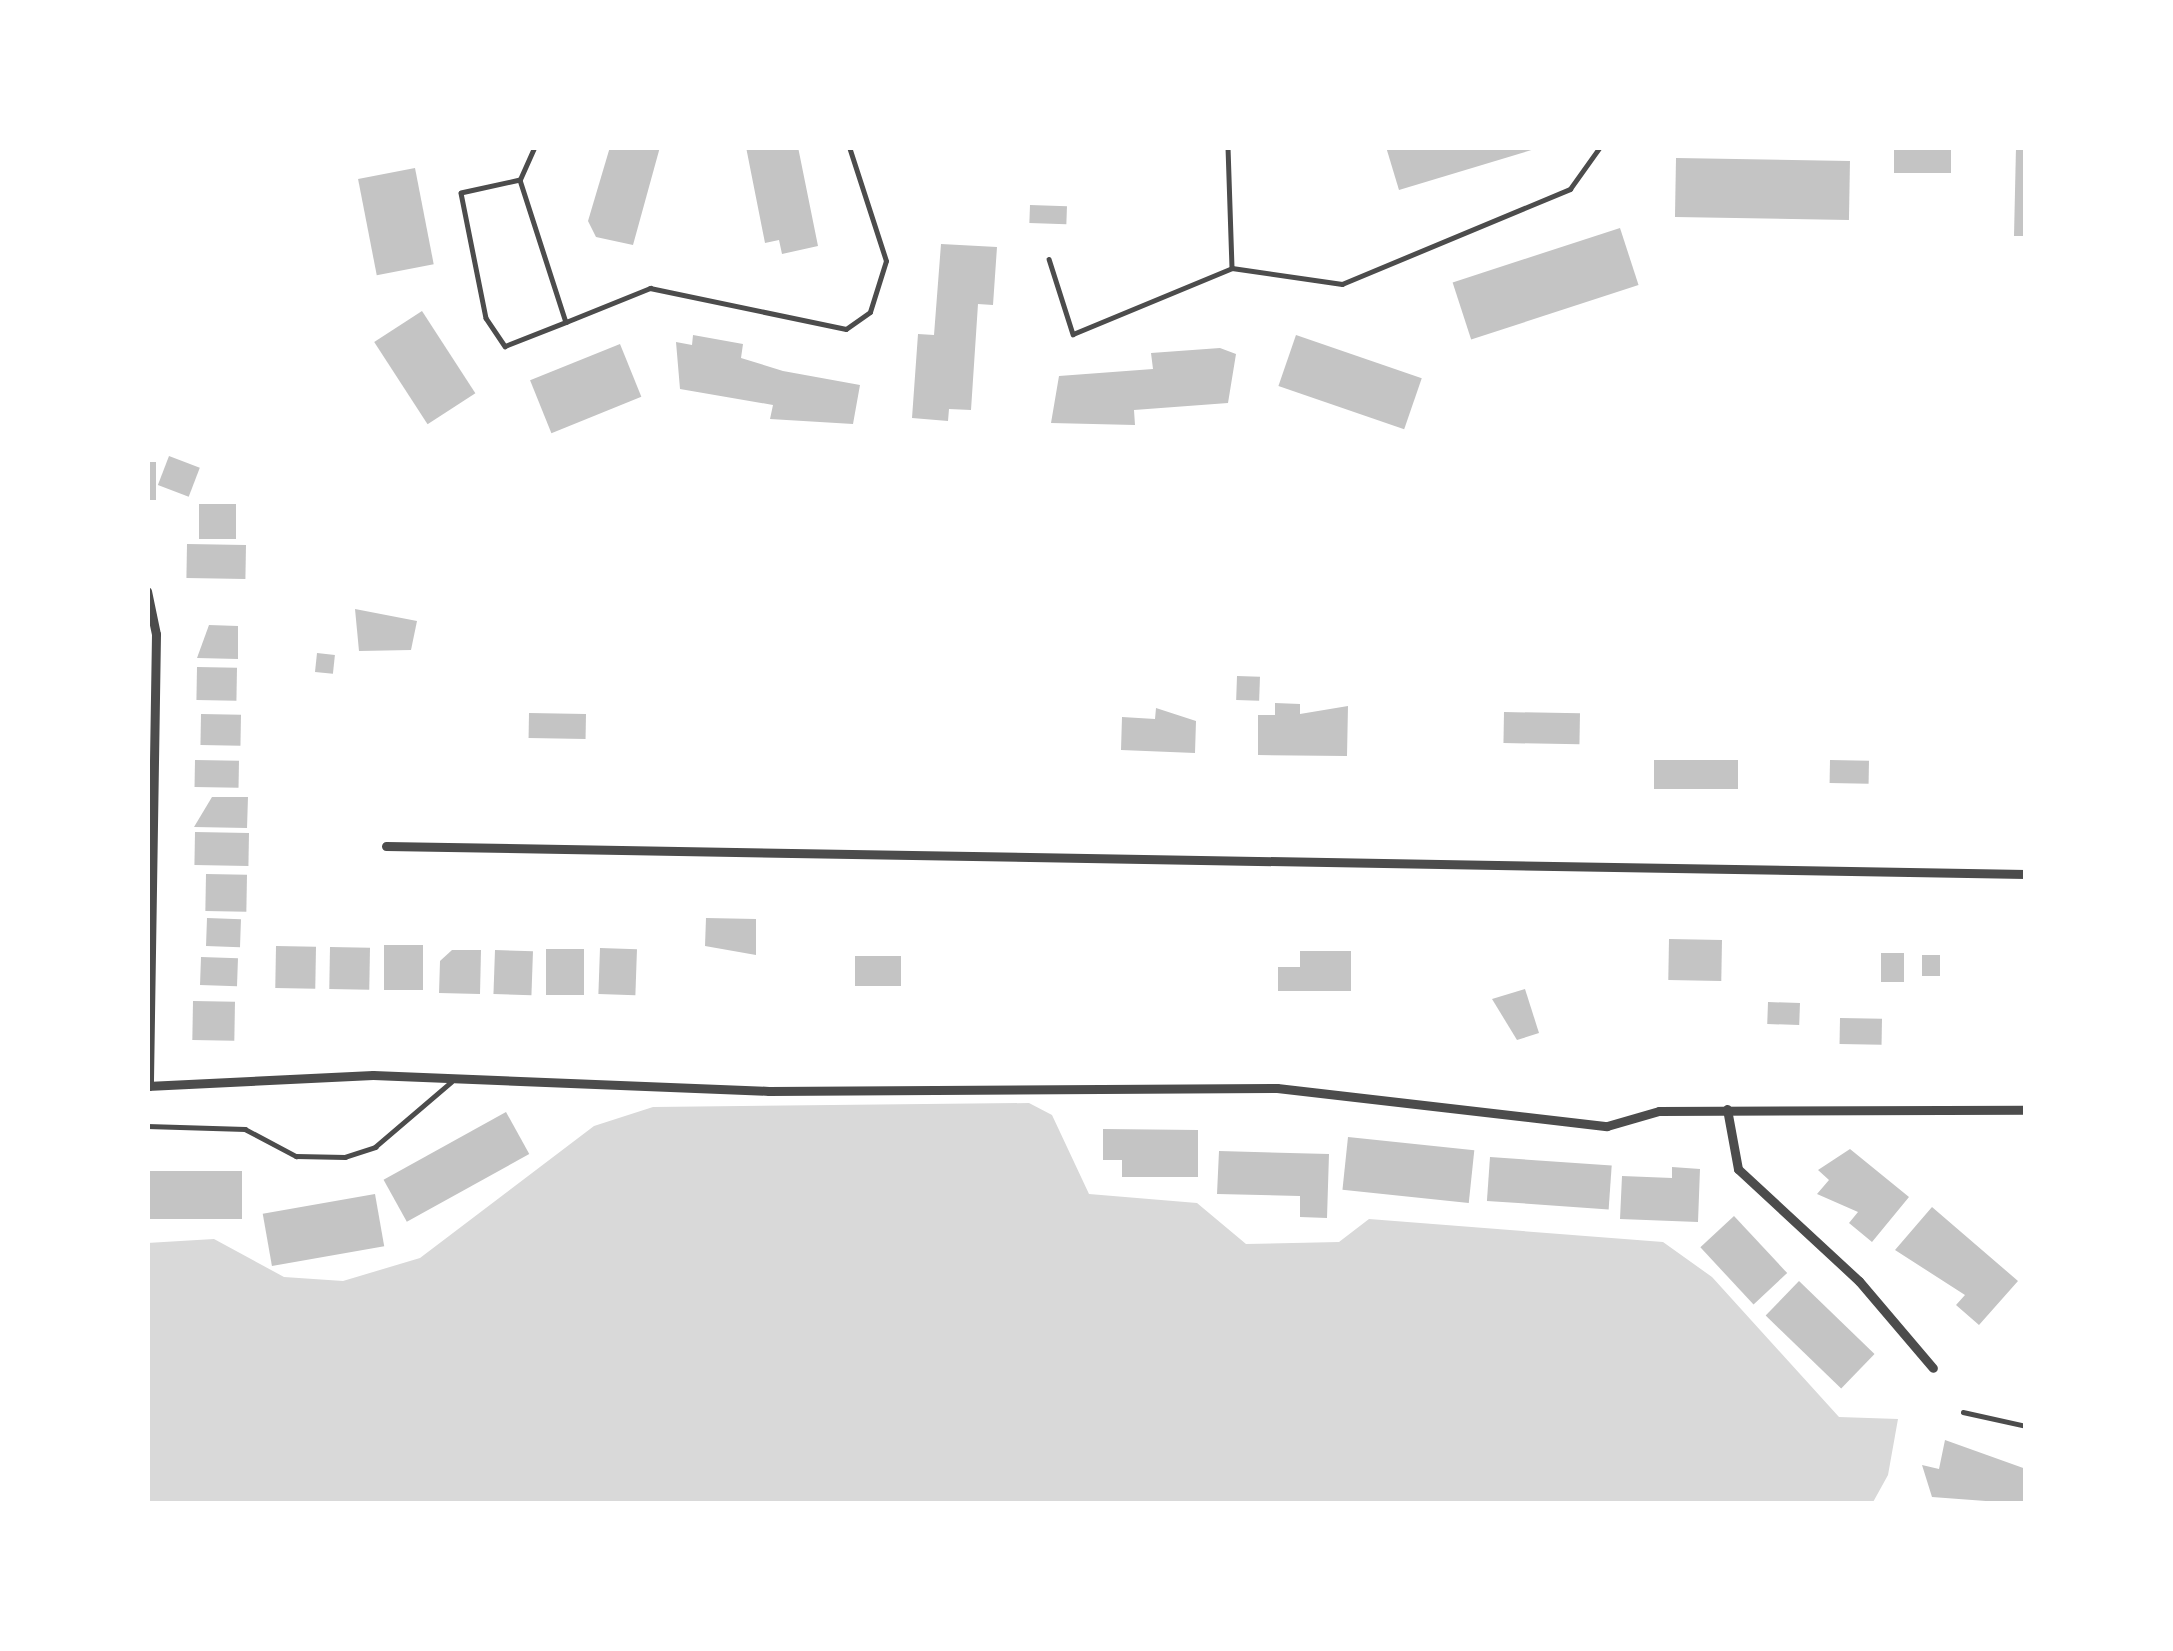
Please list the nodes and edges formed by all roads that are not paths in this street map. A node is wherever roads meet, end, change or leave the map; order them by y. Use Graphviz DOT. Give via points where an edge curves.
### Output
graph roads {
  1 [pos="536,147"];
  2 [pos="849,147"];
  3 [pos="1228,147"];
  4 [pos="1600,147"];
  5 [pos="520,180"];
  6 [pos="1049,260"];
  7 [pos="1232,268"];
  8 [pos="566,322"];
  9 [pos="147,591"];
  10 [pos="386,846"];
  11 [pos="2026,874"];
  12 [pos="149,938"];
  13 [pos="458,1076"];
  14 [pos="148,1086"];
  15 [pos="1727,1109"];
  16 [pos="2026,1110"];
  17 [pos="147,1126"];
  18 [pos="1933,1368"];
  19 [pos="1963,1412"];
  20 [pos="2026,1426"];
  1 -- 5 [label="lane"];
  2 -- 8 [label="lane" via="886,261 870,312 846,329 650,288"];
  3 -- 7 [label="lane"];
  4 -- 7 [label="lane" via="1570,189 1342,284"];
  5 -- 8 [label="lane"];
  5 -- 8 [label="lane" via="461,194 486,318 506,346"];
  6 -- 7 [label="lane" via="1073,334"];
  9 -- 12 [label="street"];
  10 -- 11 [label="street"];
  12 -- 14 [label="street"];
  13 -- 14 [label="street"];
  13 -- 15 [label="street" via="769,1090 1277,1088 1607,1126"];
  13 -- 17 [label="lane" via="375,1147 345,1157 296,1156 245,1129"];
  15 -- 16 [label="street"];
  15 -- 18 [label="street" via="1738,1169 1859,1281"];
  19 -- 20 [label="lane"];
}
